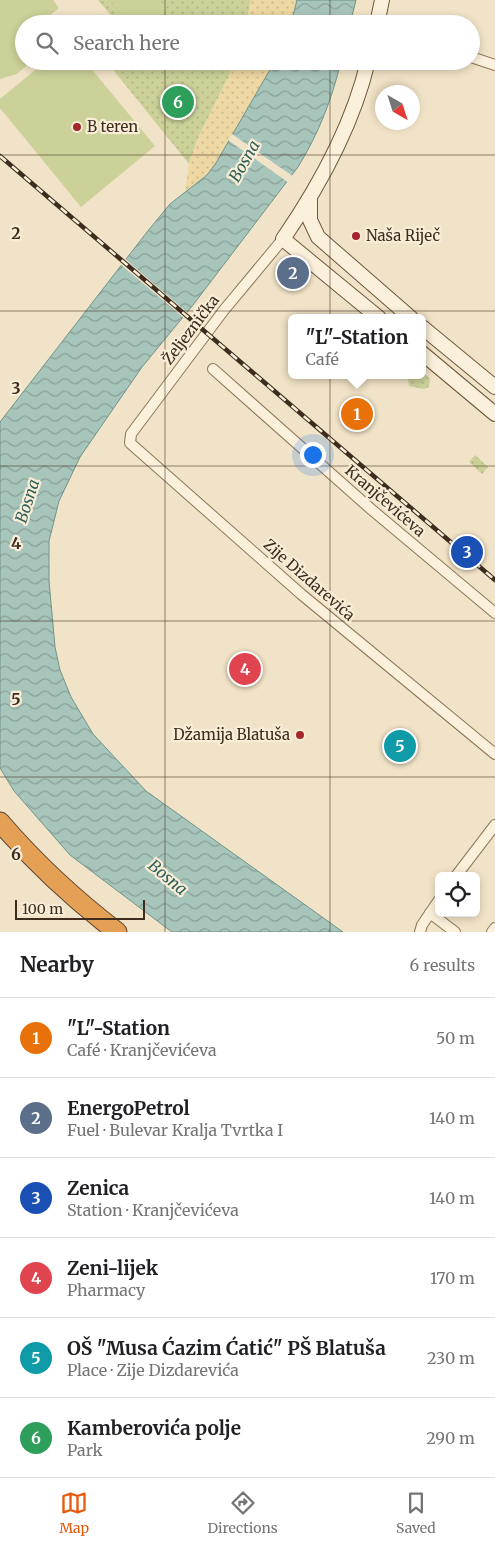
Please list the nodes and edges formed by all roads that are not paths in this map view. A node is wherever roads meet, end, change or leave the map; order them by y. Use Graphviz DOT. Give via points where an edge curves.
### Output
graph roads {
  1 [pos="382,0"];
  2 [pos="378,15"];
  3 [pos="480,60"];
  4 [pos="495,65"];
  5 [pos="365,70"];
  6 [pos="310,196"];
  7 [pos="286,234"];
  8 [pos="318,238"];
  9 [pos="374,314"];
  10 [pos="406,314"];
  11 [pos="426,330"];
  12 [pos="426,356"];
  13 [pos="213,369"];
  14 [pos="495,387"];
  15 [pos="495,414"];
  16 [pos="130,442"];
  17 [pos="495,614"];
  18 [pos="495,754"];
  19 [pos="0,822"];
  20 [pos="495,825"];
  21 [pos="459,872"];
  22 [pos="435,905"];
  23 [pos="430,912"];
  24 [pos="495,928"];
  25 [pos="117,932"];
  26 [pos="420,932"];
  27 [pos="456,932"];
  28 [pos="492,932"];
  1 -- 2 [label="street"];
  3 -- 4 [label="street"];
  5 -- 6 [label="street" via="344,131"];
  6 -- 7 [label="street"];
  6 -- 8 [label="street" via="310,220"];
  7 -- 8 [label="street" via="299,227"];
  7 -- 9 [label="street"];
  7 -- 16 [label="street, Željeznička" via="224,310 131,434"];
  8 -- 10 [label="street"];
  11 -- 14 [label="street"];
  12 -- 15 [label="street"];
  13 -- 17 [label="street, Kranjčevićeva"];
  16 -- 18 [label="street, Zije Dizdarevića" via="301,594"];
  19 -- 25 [label="highway" via="70,895"];
  20 -- 21 [label="street"];
  22 -- 23 [label="street"];
  23 -- 26 [label="street"];
  23 -- 27 [label="street"];
  24 -- 28 [label="street"];
}
